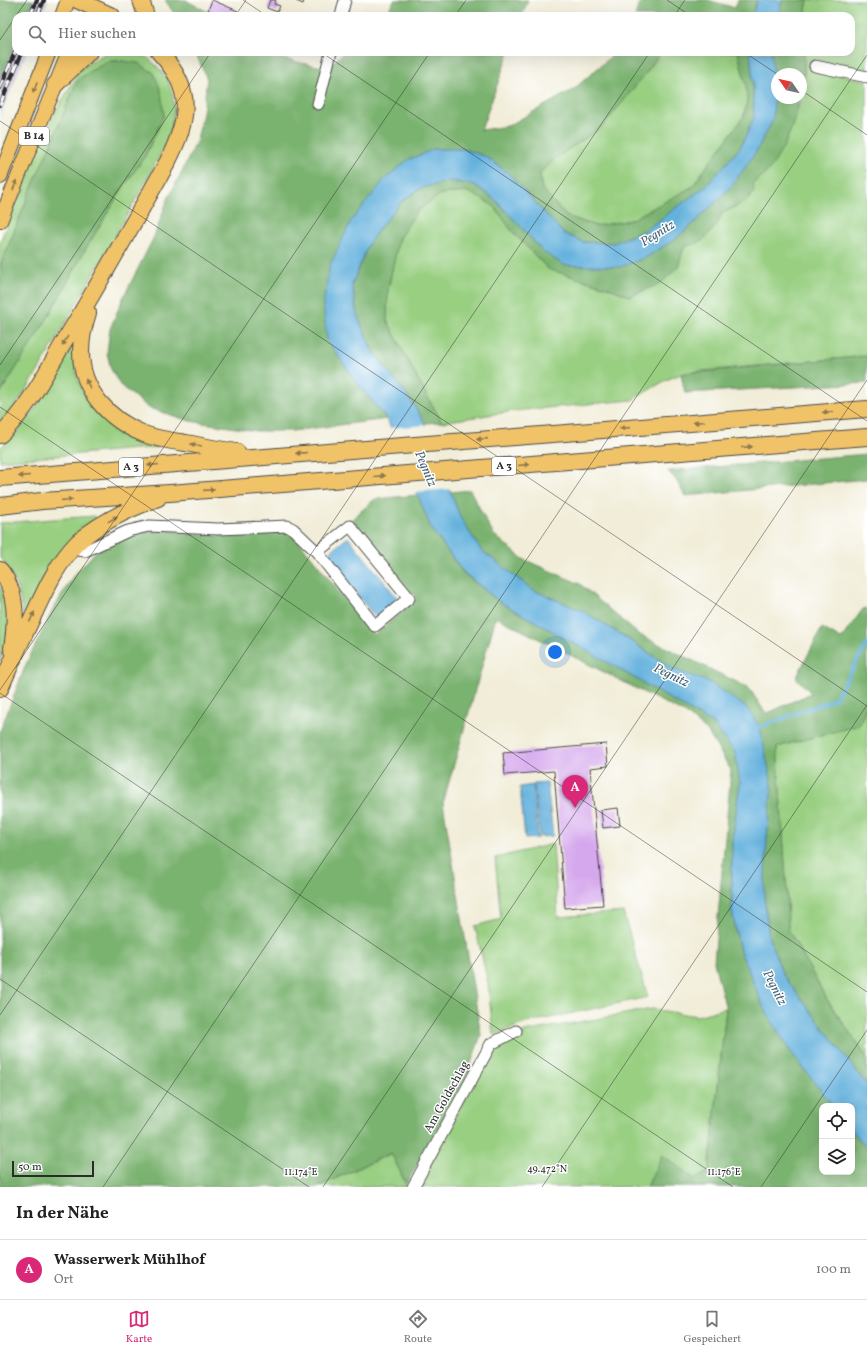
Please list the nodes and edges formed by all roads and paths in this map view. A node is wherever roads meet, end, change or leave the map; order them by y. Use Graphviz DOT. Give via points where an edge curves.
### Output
graph roads {
  1 [pos="68,0"];
  2 [pos="141,0"];
  3 [pos="345,0"];
  4 [pos="84,5"];
  5 [pos="64,12"];
  6 [pos="102,12"];
  7 [pos="145,12"];
  8 [pos="342,12"];
  9 [pos="46,56"];
  10 [pos="67,56"];
  11 [pos="85,56"];
  12 [pos="162,56"];
  13 [pos="330,56"];
  14 [pos="815,66"];
  15 [pos="867,77"];
  16 [pos="55,85"];
  17 [pos="318,104"];
  18 [pos="0,177"];
  19 [pos="0,221"];
  20 [pos="92,295"];
  21 [pos="867,409"];
  22 [pos="0,435"];
  23 [pos="867,437"];
  24 [pos="262,456"];
  25 [pos="0,478"];
  26 [pos="170,493"];
  27 [pos="0,506"];
  28 [pos="72,549"];
  29 [pos="317,552"];
  30 [pos="0,570"];
  31 [pos="10,665"];
  32 [pos="0,689"];
  33 [pos="516,1031"];
  34 [pos="413,1187"];
  1 -- 5 [label="main road"];
  2 -- 7 [label="highway"];
  3 -- 8 [label="street"];
  4 -- 6 [label="highway"];
  9 -- 18 [label="main road, B 14, one-way"];
  10 -- 16 [label="main road, B 14"];
  11 -- 16 [label="highway"];
  12 -- 20 [label="highway" via="175,71 182,85 185,101 182,128 168,163"];
  13 -- 17 [label="street"];
  14 -- 15 [label="street"];
  19 -- 16 [label="main road, B 14, one-way"];
  20 -- 22 [label="highway, one-way" via="25,407"];
  24 -- 20 [label="highway, one-way" via="144,434 109,413 96,398 84,375 81,352 83,330"];
  21 -- 24 [label="highway, A 3, one-way"];
  26 -- 23 [label="highway, A 3, one-way"];
  24 -- 25 [label="highway, A 3, one-way"];
  27 -- 26 [label="highway, A 3, one-way"];
  28 -- 26 [label="highway, one-way" via="101,526 144,503"];
  28 -- 29 [label="street" via="86,551 128,531 149,526 218,529 287,526"];
  31 -- 28 [label="highway, one-way" via="52,577"];
  29 -- 29 [label="street" via="375,626 409,598 350,526"];
  30 -- 31 [label="highway" via="10,589 16,611"];
  31 -- 32 [label="highway"];
  33 -- 34 [label="street, Am Goldschlag" via="491,1044"];
}
